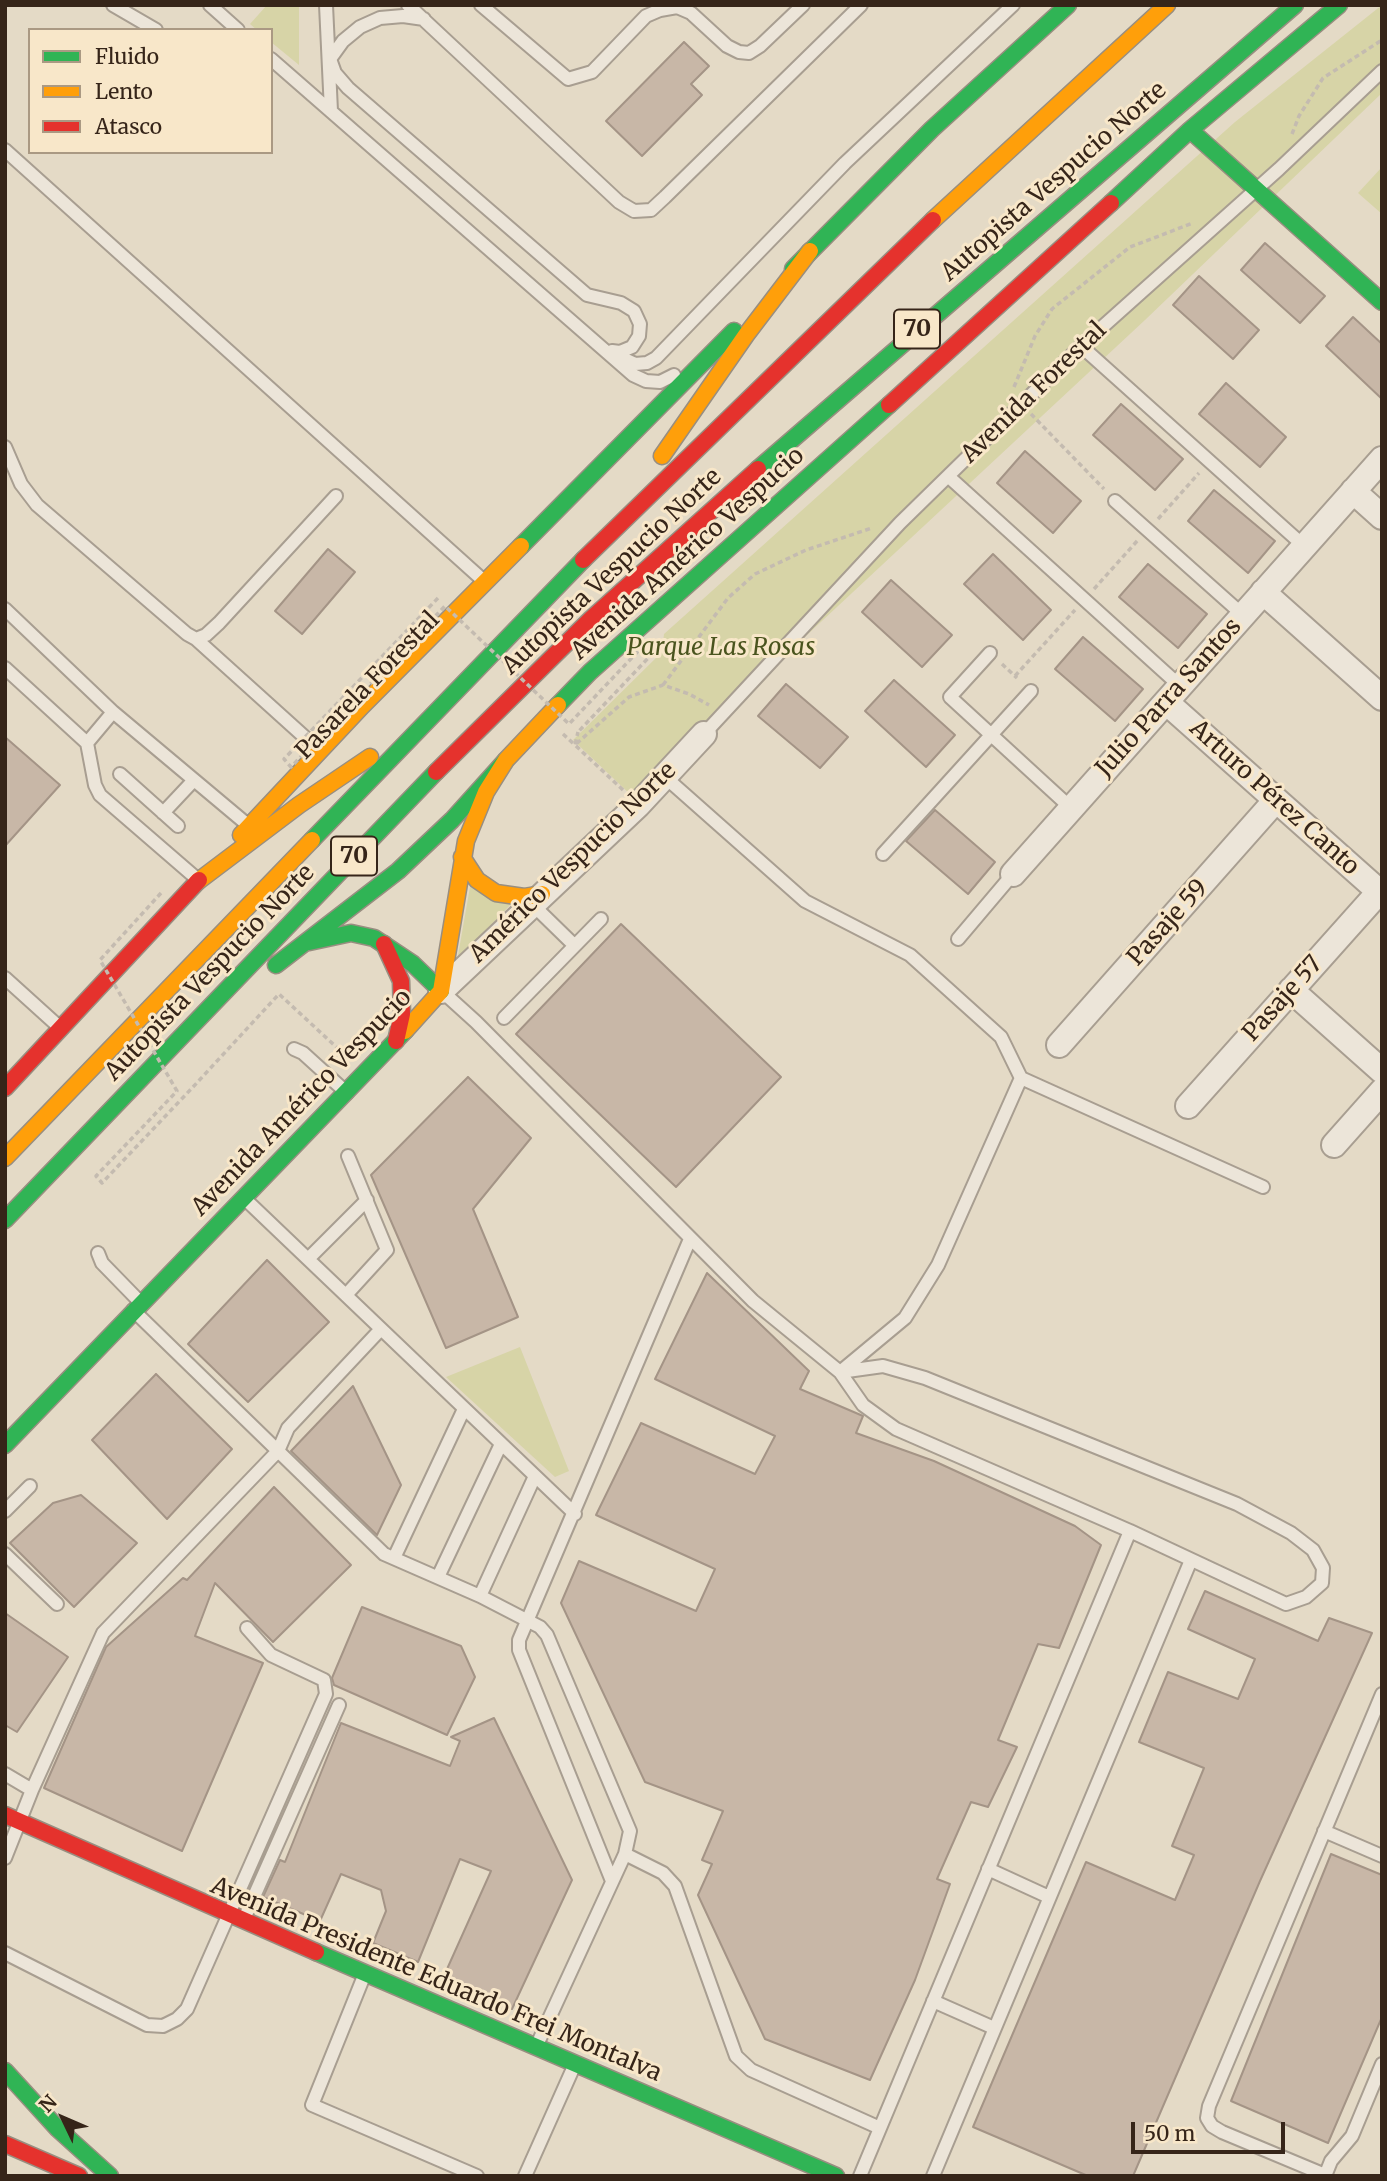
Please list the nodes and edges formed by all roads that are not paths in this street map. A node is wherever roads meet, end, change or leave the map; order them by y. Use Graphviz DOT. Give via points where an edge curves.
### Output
graph roads {
  1 [pos="113,5"];
  2 [pos="210,5"];
  3 [pos="326,5"];
  4 [pos="408,5"];
  5 [pos="481,5"];
  6 [pos="803,5"];
  7 [pos="861,5"];
  8 [pos="1013,5"];
  9 [pos="1046,5"];
  10 [pos="1068,5"];
  11 [pos="1167,5"];
  12 [pos="1295,5"];
  13 [pos="1339,5"];
  14 [pos="424,20"];
  15 [pos="153,28"];
  16 [pos="236,28"];
  17 [pos="1019,48"];
  18 [pos="330,59"];
  19 [pos="273,61"];
  20 [pos="1382,71"];
  21 [pos="331,111"];
  22 [pos="1190,130"];
  23 [pos="5,150"];
  24 [pos="1255,189"];
  25 [pos="810,251"];
  26 [pos="1382,302"];
  27 [pos="731,335"];
  28 [pos="1081,346"];
  29 [pos="602,348"];
  30 [pos="5,447"];
  31 [pos="1382,459"];
  32 [pos="949,477"];
  33 [pos="1353,491"];
  34 [pos="336,496"];
  35 [pos="1115,501"];
  36 [pos="1382,517"];
  37 [pos="605,537"];
  38 [pos="1304,546"];
  39 [pos="485,582"];
  40 [pos="1263,592"];
  41 [pos="5,609"];
  42 [pos="1243,615"];
  43 [pos="196,639"];
  44 [pos="990,653"];
  45 [pos="5,668"];
  46 [pos="1031,691"];
  47 [pos="1173,694"];
  48 [pos="1382,698"];
  49 [pos="113,712"];
  50 [pos="432,714"];
  51 [pos="704,734"];
  52 [pos="991,735"];
  53 [pos="87,743"];
  54 [pos="319,750"];
  55 [pos="506,760"];
  56 [pos="120,774"];
  57 [pos="665,778"];
  58 [pos="194,780"];
  59 [pos="1276,800"];
  60 [pos="1072,808"];
  61 [pos="163,813"];
  62 [pos="178,826"];
  63 [pos="249,826"];
  64 [pos="883,855"];
  65 [pos="462,857"];
  66 [pos="1013,874"];
  67 [pos="198,881"];
  68 [pos="1380,893"];
  69 [pos="537,899"];
  70 [pos="601,919"];
  71 [pos="958,939"];
  72 [pos="382,943"];
  73 [pos="304,944"];
  74 [pos="575,946"];
  75 [pos="5,978"];
  76 [pos="1291,990"];
  77 [pos="441,991"];
  78 [pos="504,1018"];
  79 [pos="61,1028"];
  80 [pos="396,1041"];
  81 [pos="1059,1045"];
  82 [pos="294,1049"];
  83 [pos="165,1054"];
  84 [pos="5,1068"];
  85 [pos="1382,1070"];
  86 [pos="1021,1078"];
  87 [pos="5,1088"];
  88 [pos="1382,1091"];
  89 [pos="347,1093"];
  90 [pos="1188,1106"];
  91 [pos="1334,1144"];
  92 [pos="348,1156"];
  93 [pos="5,1158"];
  94 [pos="1264,1187"];
  95 [pos="243,1198"];
  96 [pos="367,1200"];
  97 [pos="5,1220"];
  98 [pos="690,1238"];
  99 [pos="97,1253"];
  100 [pos="308,1259"];
  101 [pos="346,1295"];
  102 [pos="137,1306"];
  103 [pos="381,1329"];
  104 [pos="840,1372"];
  105 [pos="464,1409"];
  106 [pos="501,1444"];
  107 [pos="5,1445"];
  108 [pos="278,1451"];
  109 [pos="535,1476"];
  110 [pos="30,1486"];
  111 [pos="5,1511"];
  112 [pos="575,1514"];
  113 [pos="1130,1531"];
  114 [pos="5,1554"];
  115 [pos="394,1558"];
  116 [pos="1191,1560"];
  117 [pos="438,1577"];
  118 [pos="480,1596"];
  119 [pos="57,1604"];
  120 [pos="527,1621"];
  121 [pos="247,1628"];
  122 [pos="1382,1694"];
  123 [pos="339,1705"];
  124 [pos="5,1774"];
  125 [pos="32,1790"];
  126 [pos="12,1819"];
  127 [pos="1324,1830"];
  128 [pos="625,1854"];
  129 [pos="1382,1856"];
  130 [pos="5,1858"];
  131 [pos="988,1869"];
  132 [pos="612,1881"];
  133 [pos="1049,1897"];
  134 [pos="237,1919"];
  135 [pos="5,1953"];
  136 [pos="365,1974"];
  137 [pos="933,2001"];
  138 [pos="994,2028"];
  139 [pos="535,2048"];
  140 [pos="575,2064"];
  141 [pos="1382,2064"];
  142 [pos="5,2071"];
  143 [pos="880,2128"];
  144 [pos="5,2144"];
  145 [pos="1325,2175"];
  146 [pos="79,2176"];
  147 [pos="110,2176"];
  148 [pos="477,2176"];
  149 [pos="525,2176"];
  150 [pos="836,2176"];
  151 [pos="860,2176"];
  152 [pos="933,2176"];
  1 -- 15 [label="lane"];
  2 -- 16 [label="lane"];
  3 -- 18 [label="lane"];
  4 -- 14 [label="lane"];
  5 -- 6 [label="lane" via="568,79 592,72 646,16 660,10 677,7 691,13 727,46 749,53"];
  7 -- 14 [label="lane" via="651,210 634,211"];
  8 -- 29 [label="lane" via="845,163 656,358 635,364"];
  9 -- 17 [label="lane"];
  10 -- 17 [label="main road"];
  11 -- 37 [label="main road, Autopista Vespucio Norte / 70" via="882,267"];
  12 -- 83 [label="main road, Autopista Vespucio Norte / 70" via="831,404 591,619 420,787"];
  13 -- 22 [label="main road, Avenida Américo Vespucio"];
  14 -- 18 [label="lane" via="402,16 360,27"];
  17 -- 25 [label="main road"];
  18 -- 21 [label="lane"];
  18 -- 29 [label="lane" via="348,88 587,295 634,311 640,324 632,347 620,352"];
  19 -- 21 [label="lane"];
  20 -- 24 [label="lane, Avenida Forestal"];
  21 -- 29 [label="lane"];
  22 -- 24 [label="main road"];
  22 -- 55 [label="main road, Avenida Américo Vespucio" via="590,672"];
  23 -- 39 [label="lane"];
  24 -- 26 [label="main road"];
  24 -- 28 [label="lane, Avenida Forestal"];
  25 -- 27 [label="main road"];
  25 -- 37 [label="main road"];
  27 -- 29 [label="lane" via="660,382 633,375"];
  27 -- 39 [label="main road"];
  28 -- 32 [label="lane, Avenida Forestal"];
  28 -- 38 [label="lane"];
  30 -- 43 [label="lane" via="21,484 37,505"];
  31 -- 33 [label="street, Julio Parra Santos"];
  32 -- 47 [label="lane" via="1085,600"];
  32 -- 51 [label="lane, Avenida Forestal" via="900,523"];
  33 -- 36 [label="street"];
  33 -- 38 [label="street, Julio Parra Santos"];
  34 -- 43 [label="lane" via="219,623"];
  35 -- 42 [label="lane"];
  37 -- 50 [label="main road, Autopista Vespucio Norte / 70"];
  38 -- 40 [label="street, Julio Parra Santos"];
  39 -- 54 [label="main road"];
  40 -- 42 [label="street, Julio Parra Santos"];
  40 -- 48 [label="street"];
  41 -- 49 [label="lane"];
  42 -- 47 [label="street, Julio Parra Santos"];
  43 -- 54 [label="lane"];
  44 -- 52 [label="lane" via="950,697"];
  45 -- 53 [label="lane"];
  46 -- 52 [label="lane"];
  47 -- 59 [label="street, Arturo Pérez Canto"];
  47 -- 60 [label="street, Julio Parra Santos"];
  49 -- 53 [label="lane"];
  49 -- 58 [label="lane"];
  50 -- 67 [label="main road"];
  50 -- 93 [label="main road, Autopista Vespucio Norte / 70"];
  51 -- 57 [label="street, Américo Vespucio Norte"];
  52 -- 60 [label="lane"];
  52 -- 64 [label="lane"];
  53 -- 67 [label="lane" via="100,795"];
  54 -- 63 [label="main road"];
  55 -- 65 [label="main road, Avenida Américo Vespucio" via="486,792"];
  55 -- 73 [label="main road" via="398,871"];
  56 -- 61 [label="lane"];
  57 -- 69 [label="street, Américo Vespucio Norte"];
  57 -- 86 [label="lane" via="805,901 910,955 1001,1037"];
  58 -- 61 [label="lane"];
  58 -- 63 [label="lane"];
  59 -- 68 [label="street, Arturo Pérez Canto"];
  59 -- 81 [label="street, Pasaje 59"];
  60 -- 66 [label="street, Julio Parra Santos"];
  61 -- 62 [label="lane"];
  63 -- 67 [label="main road"];
  65 -- 69 [label="main road" via="477,880 496,892"];
  65 -- 77 [label="main road, Avenida Américo Vespucio"];
  66 -- 71 [label="lane, Julio Parra Santos"];
  67 -- 79 [label="main road"];
  68 -- 76 [label="street, Pasaje 57"];
  69 -- 74 [label="lane"];
  69 -- 77 [label="street, Américo Vespucio Norte"];
  70 -- 74 [label="lane"];
  72 -- 73 [label="main road" via="351,933"];
  72 -- 77 [label="main road"];
  72 -- 80 [label="main road" via="401,981 402,1014"];
  73 -- 83 [label="main road"];
  74 -- 78 [label="lane"];
  75 -- 79 [label="lane"];
  76 -- 85 [label="street"];
  76 -- 90 [label="street, Pasaje 57"];
  77 -- 80 [label="main road, Avenida Américo Vespucio"];
  77 -- 98 [label="lane"];
  79 -- 84 [label="main road"];
  79 -- 87 [label="main road"];
  80 -- 89 [label="main road, Avenida Américo Vespucio"];
  82 -- 89 [label="lane"];
  83 -- 97 [label="main road, Autopista Vespucio Norte / 70"];
  86 -- 94 [label="lane"];
  86 -- 104 [label="lane" via="938,1265 905,1318"];
  88 -- 91 [label="street"];
  89 -- 95 [label="main road, Avenida Américo Vespucio"];
  92 -- 96 [label="lane"];
  95 -- 100 [label="lane"];
  95 -- 102 [label="main road, Avenida Américo Vespucio"];
  96 -- 100 [label="lane"];
  96 -- 101 [label="lane" via="387,1250"];
  98 -- 104 [label="lane" via="752,1301"];
  98 -- 112 [label="lane"];
  99 -- 102 [label="lane"];
  100 -- 101 [label="lane"];
  101 -- 103 [label="lane"];
  102 -- 107 [label="main road, Avenida Américo Vespucio"];
  102 -- 108 [label="lane"];
  103 -- 105 [label="lane"];
  103 -- 108 [label="lane" via="288,1428"];
  104 -- 113 [label="lane" via="863,1405 896,1429"];
  104 -- 116 [label="lane" via="883,1366 963,1393 1237,1504 1313,1550 1323,1568 1322,1583 1306,1597 1286,1604"];
  105 -- 106 [label="lane"];
  105 -- 115 [label="lane"];
  106 -- 109 [label="lane"];
  106 -- 117 [label="lane"];
  108 -- 115 [label="lane" via="384,1554"];
  108 -- 125 [label="lane" via="103,1633"];
  109 -- 112 [label="lane"];
  109 -- 118 [label="lane"];
  110 -- 111 [label="lane"];
  112 -- 120 [label="lane"];
  113 -- 116 [label="lane"];
  113 -- 131 [label="lane"];
  114 -- 119 [label="lane"];
  115 -- 117 [label="lane"];
  116 -- 133 [label="lane"];
  117 -- 118 [label="lane"];
  118 -- 120 [label="lane"];
  120 -- 128 [label="lane" via="547,1635 624,1812 630,1831"];
  120 -- 132 [label="lane" via="519,1650"];
  121 -- 134 [label="lane" via="271,1655 324,1680 326,1694 234,1898"];
  122 -- 127 [label="lane"];
  123 -- 134 [label="lane"];
  124 -- 125 [label="lane"];
  125 -- 126 [label="lane"];
  126 -- 130 [label="lane"];
  126 -- 134 [label="main road, Avenida Presidente Eduardo Frei Montalva"];
  127 -- 129 [label="lane"];
  127 -- 145 [label="lane" via="1207,2118 1222,2132"];
  128 -- 132 [label="lane"];
  128 -- 143 [label="lane" via="663,1873 675,1886 736,2056 751,2070"];
  131 -- 133 [label="lane"];
  131 -- 137 [label="lane"];
  132 -- 139 [label="lane"];
  133 -- 138 [label="lane"];
  134 -- 135 [label="lane" via="187,2009 163,2026 148,2025"];
  134 -- 136 [label="main road, Avenida Presidente Eduardo Frei Montalva"];
  136 -- 139 [label="main road, Avenida Presidente Eduardo Frei Montalva"];
  136 -- 148 [label="lane" via="312,2105"];
  137 -- 138 [label="lane"];
  137 -- 143 [label="lane"];
  138 -- 152 [label="lane"];
  139 -- 140 [label="main road, Avenida Presidente Eduardo Frei Montalva"];
  140 -- 149 [label="lane"];
  140 -- 150 [label="main road, Avenida Presidente Eduardo Frei Montalva"];
  141 -- 145 [label="lane" via="1352,2136"];
  142 -- 147 [label="main road" via="58,2129"];
  143 -- 151 [label="lane"];
  144 -- 146 [label="main road"];
}
